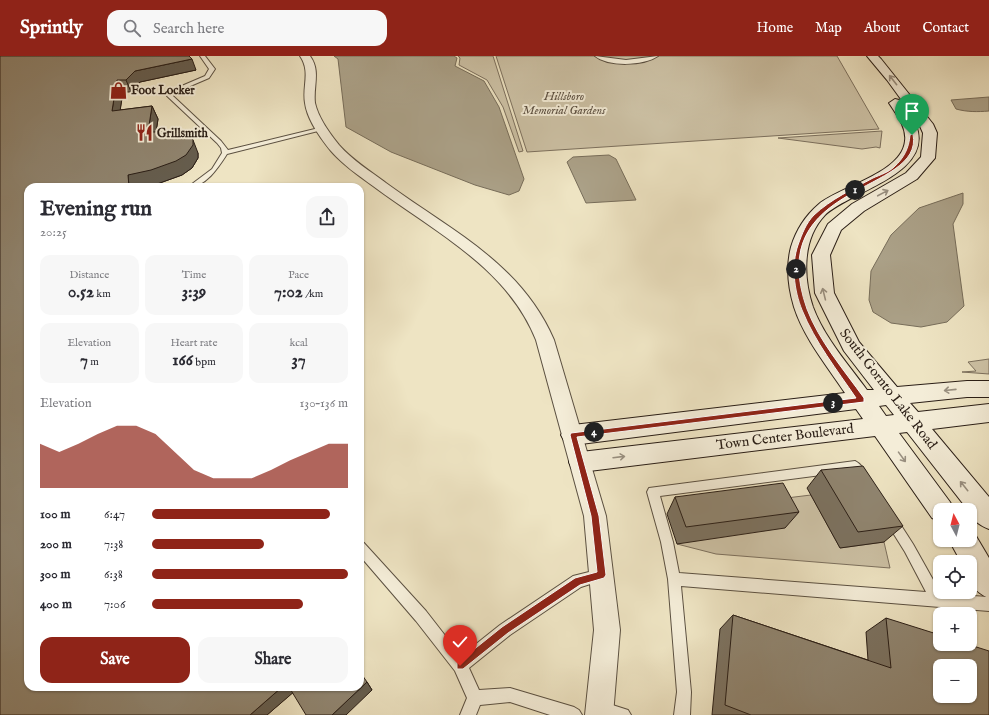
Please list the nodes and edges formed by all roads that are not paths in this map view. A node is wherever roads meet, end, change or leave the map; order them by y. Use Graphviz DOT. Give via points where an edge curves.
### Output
graph roads {
  1 [pos="202,56"];
  2 [pos="305,56"];
  3 [pos="597,56"];
  4 [pos="656,56"];
  5 [pos="867,57"];
  6 [pos="916,122"];
  7 [pos="323,129"];
  8 [pos="225,153"];
  9 [pos="196,183"];
  10 [pos="989,388"];
  11 [pos="890,396"];
  12 [pos="861,400"];
  13 [pos="989,413"];
  14 [pos="911,422"];
  15 [pos="879,426"];
  16 [pos="573,435"];
  17 [pos="581,462"];
  18 [pos="871,489"];
  19 [pos="936,503"];
  20 [pos="883,508"];
  21 [pos="989,517"];
  22 [pos="966,547"];
  23 [pos="364,551"];
  24 [pos="601,575"];
  25 [pos="674,579"];
  26 [pos="989,584"];
  27 [pos="937,600"];
  28 [pos="989,604"];
  29 [pos="460,666"];
  30 [pos="475,698"];
  31 [pos="600,711"];
  32 [pos="468,715"];
  33 [pos="574,715"];
  34 [pos="623,715"];
  35 [pos="682,715"];
  1 -- 8 [label="lane" via="212,69 211,73 172,92 170,96 224,148"];
  2 -- 7 [label="street" via="312,71 312,108"];
  3 -- 4 [label="lane" via="603,60 621,61 644,60"];
  5 -- 6 [label="street, South Gornto Lake Road" via="877,79"];
  6 -- 5 [label="street, South Gornto Lake Road, one-way" via="886,71"];
  11 -- 6 [label="street, South Gornto Lake Road, one-way" via="851,346 833,316 822,288 821,254 829,235 844,216 907,180 924,164 931,148 930,133"];
  6 -- 12 [label="street, South Gornto Lake Road" via="911,131 912,144 901,163 822,210 805,231 797,255 798,282 804,308 822,343"];
  7 -- 8 [label="lane"];
  7 -- 16 [label="street" via="329,140 348,161 409,207 478,253 509,282 528,305 542,333"];
  8 -- 9 [label="lane" via="214,170"];
  10 -- 11 [label="street, Town Center Boulevard, one-way"];
  11 -- 12 [label="street, Town Center Boulevard"];
  11 -- 14 [label="street, South Gornto Lake Road"];
  12 -- 15 [label="street, South Gornto Lake Road"];
  12 -- 16 [label="street, Town Center Boulevard"];
  13 -- 14 [label="street, Town Center Boulevard"];
  14 -- 15 [label="street, Town Center Boulevard"];
  21 -- 14 [label="street, South Gornto Lake Road, one-way"];
  17 -- 15 [label="street, Town Center Boulevard, one-way"];
  15 -- 19 [label="street, South Gornto Lake Road, one-way"];
  16 -- 17 [label="street"];
  17 -- 24 [label="street" via="595,516"];
  18 -- 25 [label="lane" via="855,466 653,492"];
  20 -- 27 [label="lane" via="909,548"];
  22 -- 26 [label="street"];
  23 -- 29 [label="lane"];
  24 -- 29 [label="lane" via="578,581 505,630"];
  24 -- 31 [label="street" via="607,630"];
  25 -- 27 [label="lane"];
  25 -- 35 [label="lane" via="684,692"];
  27 -- 28 [label="lane"];
  29 -- 30 [label="lane"];
  30 -- 32 [label="lane"];
  30 -- 33 [label="lane" via="510,695"];
  31 -- 34 [label="lane"];
}
